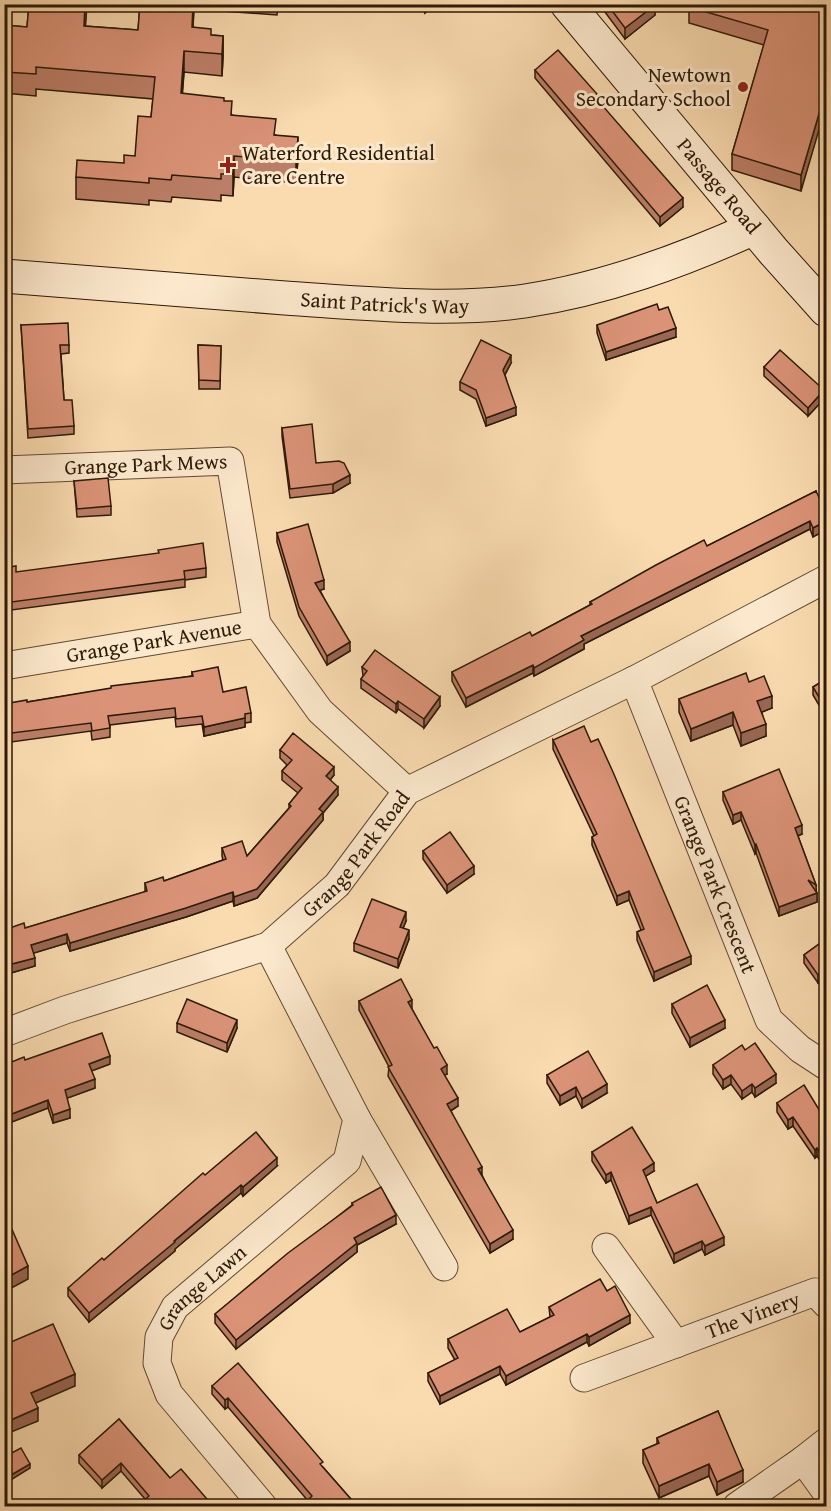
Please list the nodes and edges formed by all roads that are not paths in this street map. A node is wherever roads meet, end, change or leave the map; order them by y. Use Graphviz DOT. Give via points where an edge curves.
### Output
graph roads {
  1 [pos="567,4"];
  2 [pos="754,228"];
  3 [pos="4,276"];
  4 [pos="826,310"];
  5 [pos="4,470"];
  6 [pos="826,579"];
  7 [pos="257,624"];
  8 [pos="4,666"];
  9 [pos="634,680"];
  10 [pos="407,791"];
  11 [pos="268,946"];
  12 [pos="4,1033"];
  13 [pos="826,1066"];
  14 [pos="357,1119"];
  15 [pos="606,1247"];
  16 [pos="444,1267"];
  17 [pos="826,1304"];
  18 [pos="676,1344"];
  19 [pos="584,1378"];
  20 [pos="826,1443"];
  21 [pos="802,1460"];
  22 [pos="826,1492"];
  23 [pos="263,1506"];
  24 [pos="737,1506"];
  1 -- 2 [label="main road, Passage Road"];
  2 -- 3 [label="main road, Saint Patrick's Way" via="694,254 598,286 533,300 484,305 369,303"];
  2 -- 4 [label="main road, Passage Road"];
  5 -- 7 [label="street, Grange Park Mews" via="230,461"];
  6 -- 9 [label="street, Grange Park Road"];
  7 -- 8 [label="street, Grange Park Avenue"];
  7 -- 10 [label="street, Grange Park Avenue" via="320,711"];
  9 -- 10 [label="street, Grange Park Road"];
  9 -- 13 [label="street, Grange Park Crescent" via="769,1020"];
  10 -- 11 [label="street, Grange Park Road" via="337,885"];
  11 -- 12 [label="street, Grange Park Road"];
  11 -- 14 [label="street"];
  14 -- 16 [label="street"];
  14 -- 23 [label="street, Grange Lawn" via="347,1161 175,1307 159,1337 158,1364 169,1394"];
  15 -- 18 [label="street"];
  17 -- 18 [label="street, The Vinery" via="815,1292"];
  18 -- 19 [label="street, The Vinery"];
  20 -- 21 [label="street"];
  21 -- 22 [label="street"];
  21 -- 24 [label="street"];
}
